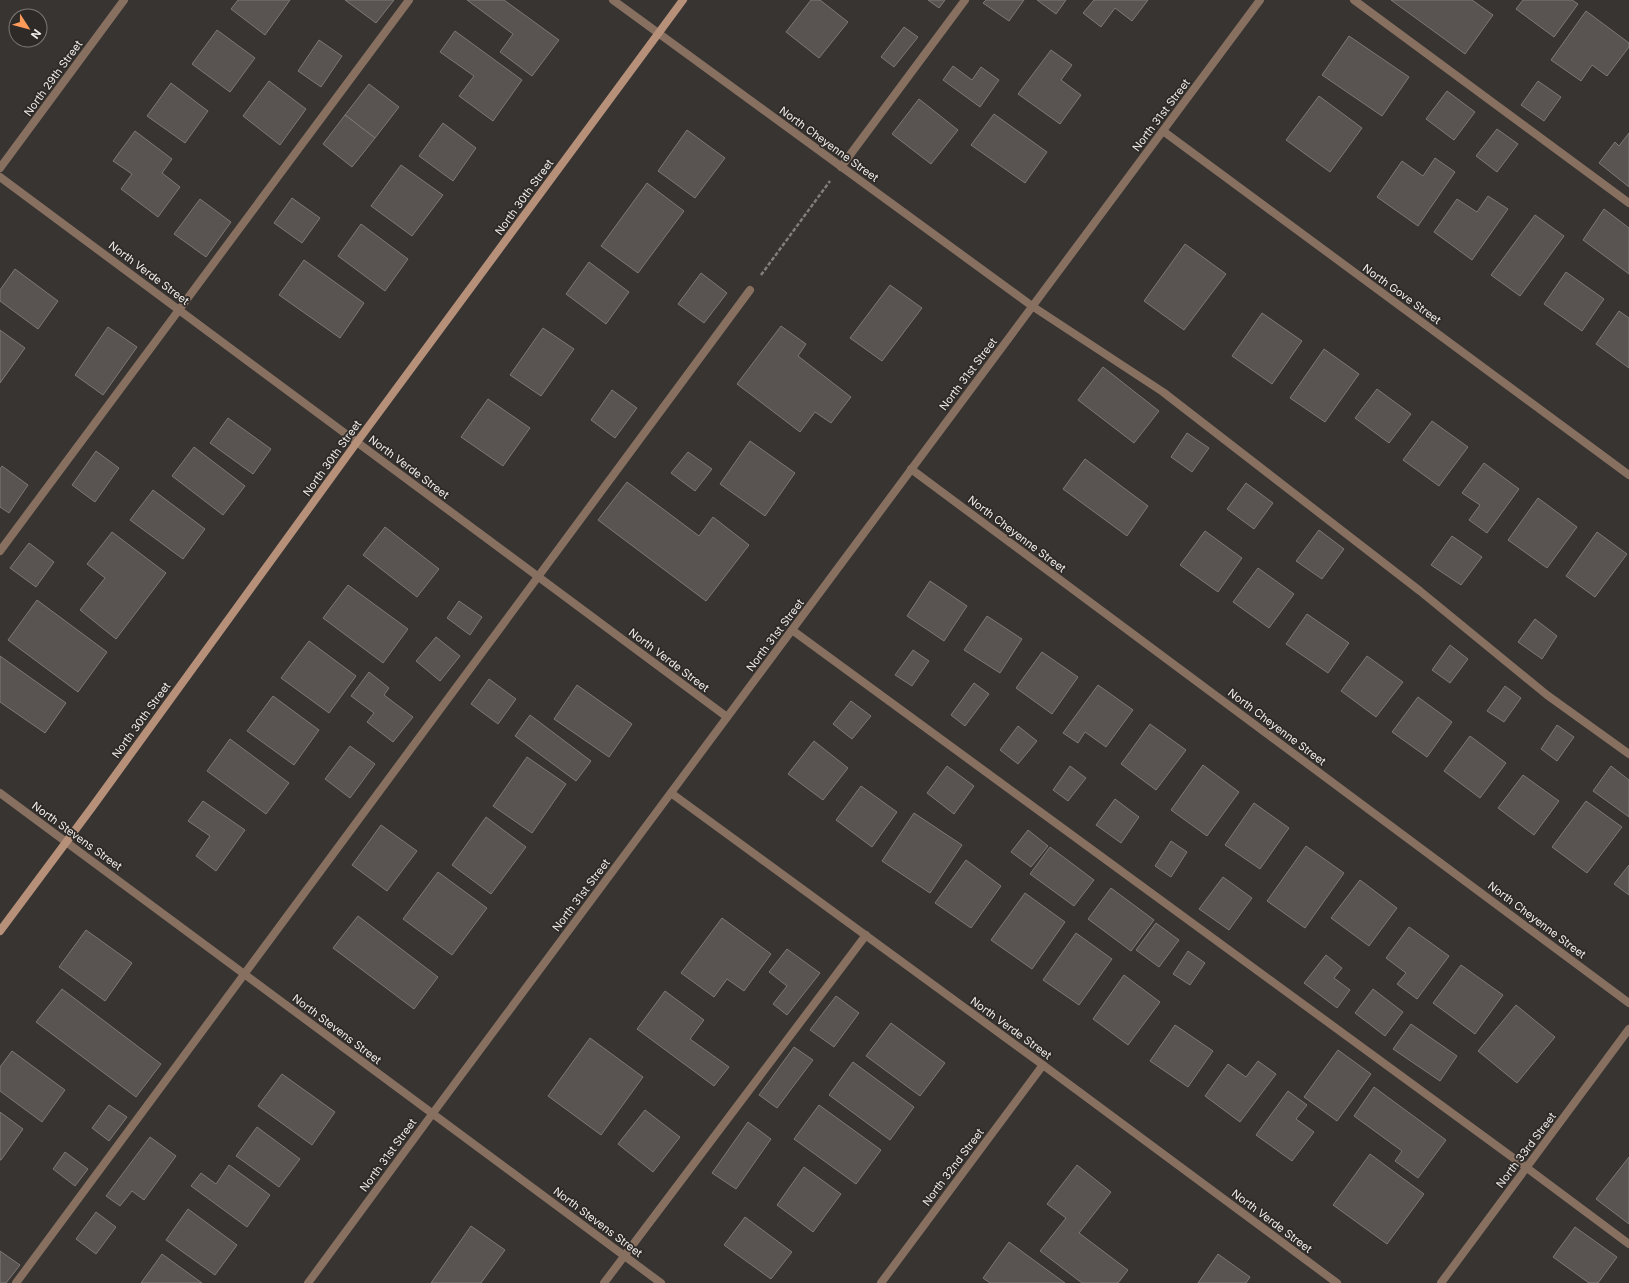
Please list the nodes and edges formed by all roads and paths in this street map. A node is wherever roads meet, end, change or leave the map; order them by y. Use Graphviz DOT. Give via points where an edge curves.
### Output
graph roads {
  1 [pos="124,0"];
  2 [pos="409,0"];
  3 [pos="613,0"];
  4 [pos="683,0"];
  5 [pos="965,0"];
  6 [pos="1260,0"];
  7 [pos="1354,0"];
  8 [pos="658,33"];
  9 [pos="1163,131"];
  10 [pos="841,167"];
  11 [pos="0,168"];
  12 [pos="0,177"];
  13 [pos="1629,203"];
  14 [pos="750,290"];
  15 [pos="1032,306"];
  16 [pos="179,310"];
  17 [pos="357,442"];
  18 [pos="911,469"];
  19 [pos="1629,475"];
  20 [pos="0,551"];
  21 [pos="538,576"];
  22 [pos="792,630"];
  23 [pos="727,717"];
  24 [pos="1629,754"];
  25 [pos="671,792"];
  26 [pos="0,793"];
  27 [pos="67,841"];
  28 [pos="0,930"];
  29 [pos="866,935"];
  30 [pos="245,974"];
  31 [pos="1629,1003"];
  32 [pos="1629,1030"];
  33 [pos="1043,1065"];
  34 [pos="433,1113"];
  35 [pos="1527,1168"];
  36 [pos="1629,1244"];
  37 [pos="624,1256"];
  38 [pos="16,1283"];
  39 [pos="308,1283"];
  40 [pos="604,1283"];
  41 [pos="661,1283"];
  42 [pos="881,1283"];
  43 [pos="1337,1283"];
  44 [pos="1441,1283"];
  1 -- 11 [label="street, North 29th Street"];
  2 -- 16 [label="street"];
  3 -- 8 [label="street, North Cheyenne Street"];
  4 -- 8 [label="main road, North 30th Street"];
  5 -- 10 [label="street"];
  6 -- 9 [label="street, North 31st Street"];
  7 -- 13 [label="street"];
  8 -- 10 [label="street, North Cheyenne Street"];
  8 -- 17 [label="main road, North 30th Street"];
  9 -- 15 [label="street, North 31st Street"];
  9 -- 19 [label="street, North Gove Street"];
  10 -- 14 [label="path"];
  10 -- 15 [label="street, North Cheyenne Street"];
  12 -- 16 [label="street, North Verde Street"];
  14 -- 21 [label="street"];
  15 -- 18 [label="street, North 31st Street"];
  15 -- 24 [label="street, North Cheyenne Street" via="1163,392 1420,591 1547,694"];
  16 -- 17 [label="street, North Verde Street"];
  16 -- 20 [label="street"];
  17 -- 21 [label="street, North Verde Street"];
  17 -- 27 [label="main road, North 30th Street"];
  18 -- 22 [label="street, North 31st Street"];
  18 -- 31 [label="street, North Cheyenne Street"];
  21 -- 23 [label="street, North Verde Street"];
  21 -- 30 [label="street"];
  22 -- 23 [label="street, North 31st Street"];
  22 -- 35 [label="street"];
  23 -- 25 [label="street, North 31st Street"];
  25 -- 29 [label="street, North Verde Street"];
  25 -- 34 [label="street, North 31st Street"];
  26 -- 27 [label="street, North Stevens Street"];
  27 -- 28 [label="main road, North 30th Street"];
  27 -- 30 [label="street, North Stevens Street"];
  29 -- 33 [label="street, North Verde Street"];
  29 -- 37 [label="street"];
  30 -- 34 [label="street, North Stevens Street"];
  30 -- 38 [label="street"];
  32 -- 35 [label="street, North 33rd Street"];
  33 -- 42 [label="street, North 32nd Street"];
  33 -- 43 [label="street, North Verde Street"];
  34 -- 37 [label="street, North Stevens Street"];
  34 -- 39 [label="street, North 31st Street"];
  35 -- 36 [label="street"];
  35 -- 44 [label="street, North 33rd Street"];
  37 -- 40 [label="street"];
  37 -- 41 [label="street, North Stevens Street"];
}
